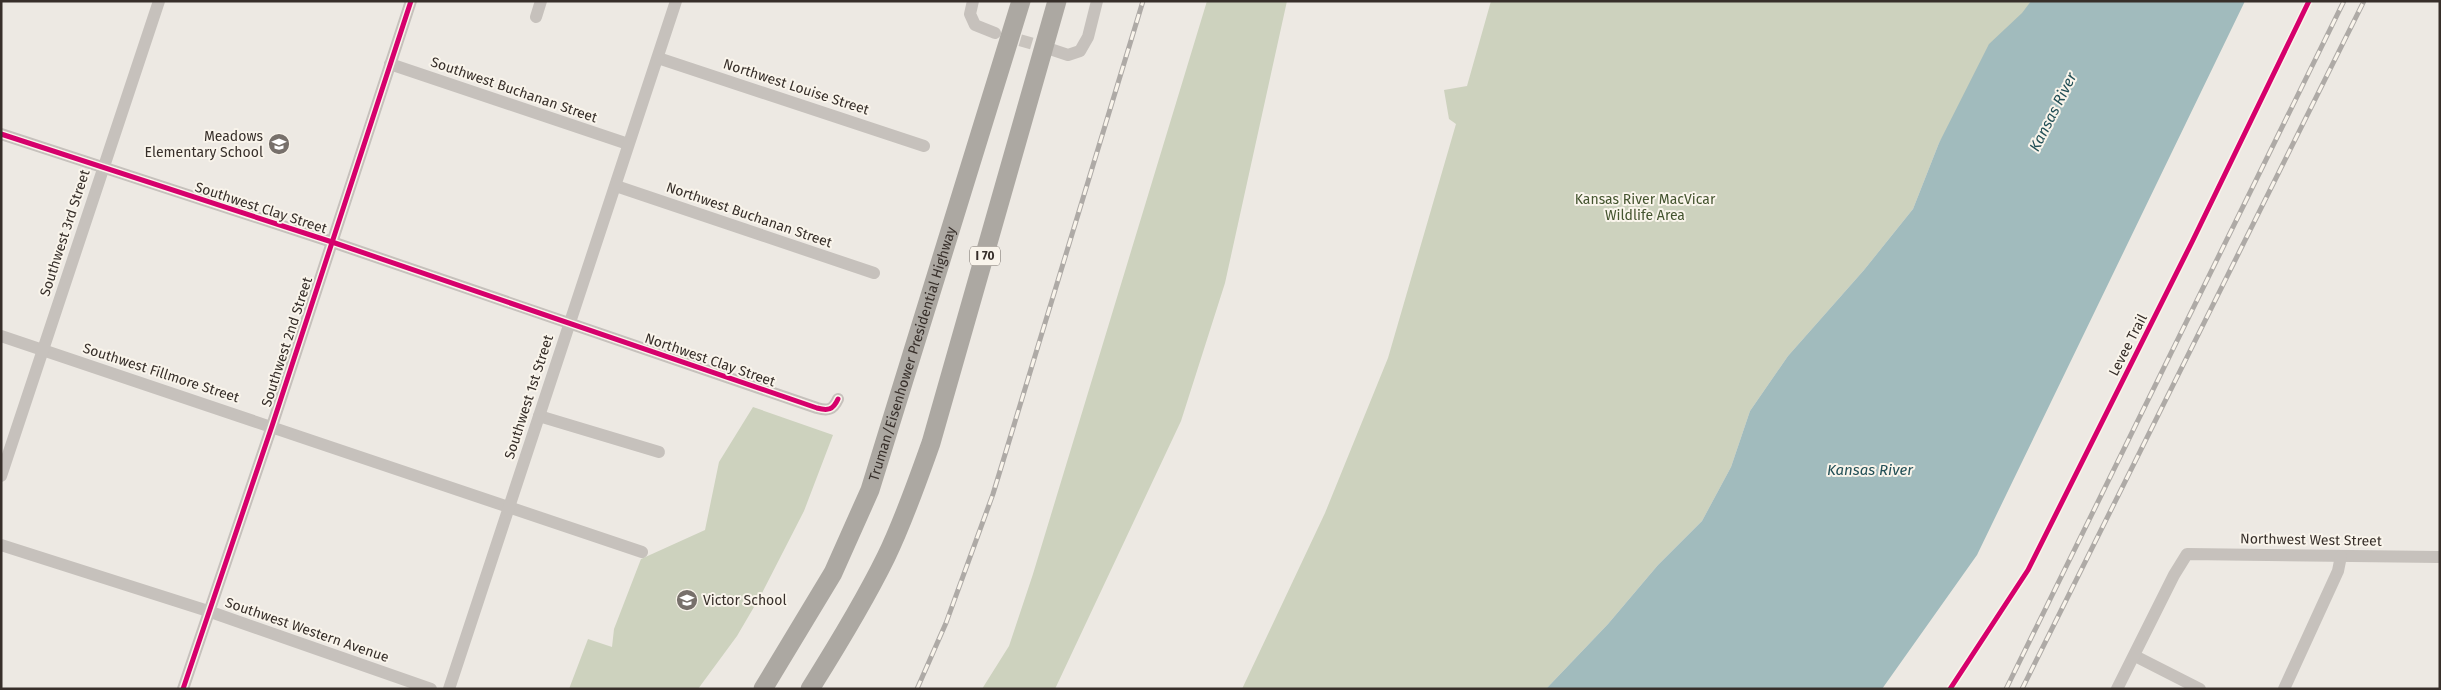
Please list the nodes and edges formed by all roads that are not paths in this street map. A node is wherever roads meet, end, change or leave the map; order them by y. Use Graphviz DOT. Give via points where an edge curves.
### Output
graph roads {
  1 [pos="159,1"];
  2 [pos="412,1"];
  3 [pos="541,1"];
  4 [pos="676,1"];
  5 [pos="973,1"];
  6 [pos="1021,1"];
  7 [pos="1058,1"];
  8 [pos="1097,1"];
  9 [pos="536,17"];
  10 [pos="995,33"];
  11 [pos="1050,49"];
  12 [pos="658,58"];
  13 [pos="390,64"];
  14 [pos="1,134"];
  15 [pos="628,144"];
  16 [pos="924,146"];
  17 [pos="103,167"];
  18 [pos="616,186"];
  19 [pos="332,242"];
  20 [pos="874,273"];
  21 [pos="569,324"];
  22 [pos="1,336"];
  23 [pos="43,349"];
  24 [pos="838,399"];
  25 [pos="539,416"];
  26 [pos="272,426"];
  27 [pos="659,452"];
  28 [pos="1,476"];
  29 [pos="509,507"];
  30 [pos="1,545"];
  31 [pos="642,552"];
  32 [pos="2341,556"];
  33 [pos="2440,557"];
  34 [pos="208,611"];
  35 [pos="2135,656"];
  36 [pos="183,689"];
  37 [pos="431,689"];
  38 [pos="449,689"];
  39 [pos="763,689"];
  40 [pos="810,689"];
  41 [pos="2117,689"];
  42 [pos="2200,689"];
  43 [pos="2284,689"];
  1 -- 17 [label="street, Southwest 3rd Street"];
  2 -- 13 [label="street, Southwest 2nd Street"];
  3 -- 9 [label="street"];
  4 -- 12 [label="street, Southwest 1st Street"];
  5 -- 10 [label="street" via="970,14 975,25"];
  6 -- 39 [label="highway, Truman/Eisenhower Presidential Highway" via="870,490 833,573"];
  7 -- 40 [label="highway, I 70" via="931,443 907,510 866,596"];
  8 -- 11 [label="street" via="1088,37 1080,50 1068,54"];
  12 -- 15 [label="street, Southwest 1st Street"];
  12 -- 16 [label="street, Northwest Louise Street"];
  13 -- 15 [label="street, Southwest Buchanan Street"];
  13 -- 19 [label="street, Southwest 2nd Street"];
  14 -- 17 [label="street, Southwest Clay Street"];
  15 -- 18 [label="street, Southwest 1st Street"];
  17 -- 19 [label="street, Southwest Clay Street"];
  17 -- 23 [label="street, Southwest 3rd Street"];
  18 -- 20 [label="street, Northwest Buchanan Street"];
  18 -- 21 [label="street, Southwest 1st Street"];
  19 -- 21 [label="street, Southwest Clay Street"];
  19 -- 26 [label="street, Southwest 2nd Street"];
  21 -- 24 [label="street, Northwest Clay Street" via="817,408 830,410"];
  21 -- 25 [label="street, Southwest 1st Street"];
  22 -- 23 [label="street, Southwest Fillmore Street"];
  23 -- 26 [label="street, Southwest Fillmore Street"];
  23 -- 28 [label="street, Southwest 3rd Street"];
  25 -- 27 [label="street"];
  25 -- 29 [label="street, Southwest 1st Street"];
  26 -- 29 [label="street, Southwest Fillmore Street"];
  26 -- 34 [label="street, Southwest 2nd Street"];
  29 -- 31 [label="street, Southwest Fillmore Street"];
  29 -- 38 [label="street, Southwest 1st Street"];
  30 -- 34 [label="street, Southwest Western Avenue"];
  32 -- 33 [label="street, Northwest West Street"];
  32 -- 35 [label="street, Northwest West Street" via="2187,554"];
  32 -- 43 [label="street" via="2338,571"];
  34 -- 36 [label="street, Southwest 2nd Street"];
  34 -- 37 [label="street, Southwest Western Avenue"];
  35 -- 41 [label="street"];
  35 -- 42 [label="street"];
}
